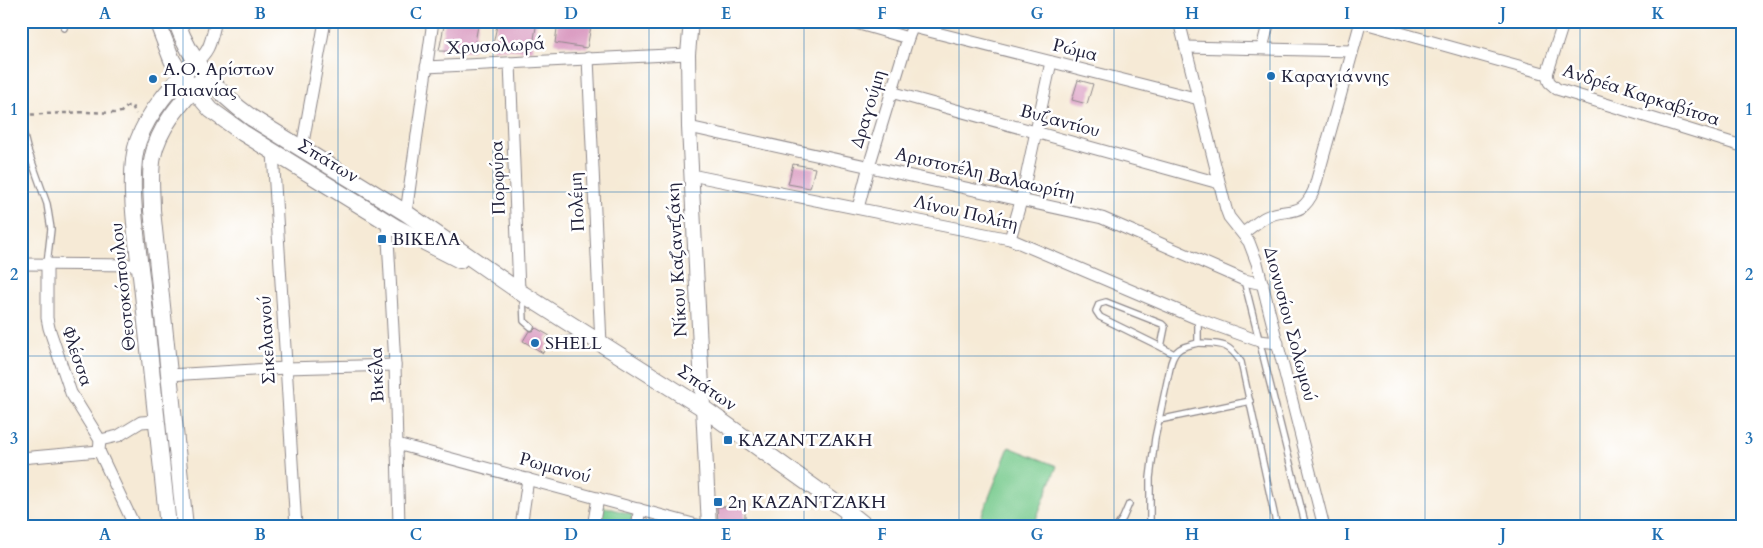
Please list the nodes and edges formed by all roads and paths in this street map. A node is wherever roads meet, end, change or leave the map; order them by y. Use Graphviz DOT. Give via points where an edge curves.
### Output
graph roads {
  1 [pos="158,21"];
  2 [pos="176,21"];
  3 [pos="216,21"];
  4 [pos="325,21"];
  5 [pos="433,21"];
  6 [pos="691,21"];
  7 [pos="849,21"];
  8 [pos="1179,21"];
  9 [pos="1269,21"];
  10 [pos="1564,21"];
  11 [pos="1361,22"];
  12 [pos="912,29"];
  13 [pos="1186,46"];
  14 [pos="1262,48"];
  15 [pos="1352,51"];
  16 [pos="688,54"];
  17 [pos="588,58"];
  18 [pos="195,62"];
  19 [pos="1051,62"];
  20 [pos="510,63"];
  21 [pos="426,67"];
  22 [pos="1547,74"];
  23 [pos="182,76"];
  24 [pos="205,76"];
  25 [pos="193,90"];
  26 [pos="891,92"];
  27 [pos="1199,99"];
  28 [pos="122,112"];
  29 [pos="21,115"];
  30 [pos="21,124"];
  31 [pos="689,127"];
  32 [pos="1036,133"];
  33 [pos="1742,146"];
  34 [pos="302,148"];
  35 [pos="273,152"];
  36 [pos="869,166"];
  37 [pos="691,174"];
  38 [pos="1219,183"];
  39 [pos="1021,201"];
  40 [pos="858,208"];
  41 [pos="406,213"];
  42 [pos="387,221"];
  43 [pos="1244,233"];
  44 [pos="1010,239"];
  45 [pos="21,264"];
  46 [pos="47,264"];
  47 [pos="140,265"];
  48 [pos="1244,280"];
  49 [pos="1263,284"];
  50 [pos="521,292"];
  51 [pos="1198,319"];
  52 [pos="531,327"];
  53 [pos="594,339"];
  54 [pos="550,340"];
  55 [pos="1258,340"];
  56 [pos="1198,343"];
  57 [pos="1278,343"];
  58 [pos="1160,347"];
  59 [pos="1174,354"];
  60 [pos="395,365"];
  61 [pos="286,368"];
  62 [pos="170,375"];
  63 [pos="1250,400"];
  64 [pos="703,408"];
  65 [pos="1159,420"];
  66 [pos="157,422"];
  67 [pos="398,444"];
  68 [pos="99,446"];
  69 [pos="21,458"];
  70 [pos="528,479"];
  71 [pos="598,498"];
  72 [pos="1129,504"];
  73 [pos="639,509"];
  74 [pos="846,519"];
  75 [pos="134,527"];
  76 [pos="168,527"];
  77 [pos="185,527"];
  78 [pos="296,527"];
  79 [pos="400,527"];
  80 [pos="521,527"];
  81 [pos="593,527"];
  82 [pos="638,527"];
  83 [pos="704,527"];
  84 [pos="709,527"];
  85 [pos="866,527"];
  86 [pos="1117,527"];
  87 [pos="1150,527"];
  88 [pos="1277,527"];
  89 [pos="1306,527"];
  90 [pos="1324,527"];
  1 -- 23 [label="main road, Σπάτων" via="172,60"];
  2 -- 18 [label="main road, Σπάτων"];
  3 -- 18 [label="street" via="209,48"];
  4 -- 34 [label="street"];
  5 -- 21 [label="street"];
  6 -- 16 [label="street, Νίκου Καζαντζάκη"];
  7 -- 12 [label="street, Ρώμα"];
  8 -- 13 [label="street, Διονυσίου Σολωμού"];
  9 -- 14 [label="street"];
  10 -- 22 [label="street"];
  11 -- 15 [label="street"];
  11 -- 22 [label="street, Ανδρέα Καρκαβίτσα"];
  12 -- 19 [label="street, Ρώμα"];
  12 -- 26 [label="street, Δραγούμη"];
  13 -- 14 [label="street"];
  13 -- 27 [label="street, Διονυσίου Σολωμού"];
  14 -- 15 [label="street"];
  15 -- 43 [label="street" via="1311,198 1302,208 1267,216"];
  16 -- 17 [label="street, Χρυσολωρά"];
  16 -- 31 [label="street, Νίκου Καζαντζάκη"];
  17 -- 20 [label="street, Χρυσολωρά"];
  17 -- 53 [label="street, Πολέμη"];
  18 -- 23 [label="main road, Θεοτοκόπουλου"];
  18 -- 24 [label="main road, Σπάτων"];
  19 -- 27 [label="street, Ρώμα"];
  19 -- 32 [label="street"];
  20 -- 21 [label="street, Χρυσολωρά"];
  20 -- 50 [label="street, Πορφύρα"];
  21 -- 41 [label="street"];
  22 -- 33 [label="street, Ανδρέα Καρκαβίτσα" via="1549,82 1557,89"];
  23 -- 25 [label="main road, Σπάτων"];
  23 -- 47 [label="main road, Θεοτοκόπουλου" via="151,113 135,152 133,182"];
  24 -- 25 [label="main road, Θεοτοκόπουλου"];
  24 -- 34 [label="main road, Σπάτων" via="234,104"];
  25 -- 35 [label="main road, Σπάτων" via="211,110"];
  25 -- 62 [label="main road, Θεοτοκόπουλου" via="167,123 155,146 151,169 152,210"];
  26 -- 32 [label="street, Βυζαντίου"];
  26 -- 36 [label="street, Δραγούμη"];
  27 -- 38 [label="street, Διονυσίου Σολωμού"];
  28 -- 29 [label="path"];
  30 -- 46 [label="lane" via="47,204 51,229"];
  31 -- 36 [label="street, Αριστοτέλη Βαλαωρίτη"];
  31 -- 37 [label="street, Νίκου Καζαντζάκη"];
  32 -- 38 [label="street, Βυζαντίου"];
  32 -- 39 [label="street"];
  34 -- 41 [label="main road, Σπάτων"];
  35 -- 42 [label="main road, Σπάτων"];
  35 -- 61 [label="street, Σικελιανού"];
  36 -- 39 [label="street, Αριστοτέλη Βαλαωρίτη"];
  36 -- 40 [label="street, Δραγούμη"];
  37 -- 40 [label="street, Λίνου Πολίτη"];
  37 -- 64 [label="street, Νίκου Καζαντζάκη"];
  38 -- 43 [label="street, Διονυσίου Σολωμού" via="1229,217"];
  39 -- 44 [label="street"];
  39 -- 48 [label="street, Αριστοτέλη Βαλαωρίτη" via="1102,218"];
  40 -- 44 [label="street, Λίνου Πολίτη"];
  41 -- 50 [label="main road, Σπάτων"];
  42 -- 50 [label="main road, Σπάτων"];
  42 -- 60 [label="street, Βικέλα"];
  43 -- 49 [label="street, Διονυσίου Σολωμού" via="1254,250"];
  44 -- 51 [label="street, Λίνου Πολίτη"];
  45 -- 46 [label="street"];
  46 -- 47 [label="street"];
  46 -- 68 [label="street, Φλέσσα" via="48,328 70,394"];
  47 -- 66 [label="main road, Θεοτοκόπουλου"];
  48 -- 49 [label="street, Αριστοτέλη Βαλαωρίτη"];
  48 -- 55 [label="lane"];
  49 -- 57 [label="street, Διονυσίου Σολωμού"];
  50 -- 52 [label="lane" via="524,321"];
  50 -- 53 [label="main road, Σπάτων"];
  51 -- 55 [label="street, Λίνου Πολίτη"];
  51 -- 56 [label="lane"];
  53 -- 54 [label="lane" via="554,343"];
  53 -- 64 [label="main road, Σπάτων"];
  55 -- 57 [label="street, Λίνου Πολίτη"];
  55 -- 89 [label="lane"];
  56 -- 59 [label="lane" via="1181,348"];
  56 -- 63 [label="lane" via="1222,344 1234,351 1242,362"];
  57 -- 90 [label="street, Διονυσίου Σολωμού"];
  58 -- 58 [label="lane" via="1165,332 1162,324 1106,302 1099,304 1096,311 1100,317"];
  58 -- 59 [label="lane"];
  59 -- 65 [label="lane"];
  60 -- 61 [label="street"];
  60 -- 67 [label="street, Βικέλα"];
  61 -- 62 [label="street"];
  61 -- 78 [label="street, Σικελιανού"];
  62 -- 77 [label="main road, Θεοτοκόπουλου"];
  63 -- 65 [label="lane"];
  63 -- 88 [label="lane"];
  64 -- 74 [label="main road, Σπάτων"];
  64 -- 84 [label="street, Νίκου Καζαντζάκη"];
  65 -- 87 [label="lane" via="1150,478"];
  66 -- 68 [label="street" via="141,422"];
  66 -- 76 [label="main road, Θεοτοκόπουλου"];
  67 -- 70 [label="street, Ρωμανού"];
  67 -- 79 [label="street, Βικέλα"];
  68 -- 69 [label="street"];
  68 -- 75 [label="street, Φλέσσα"];
  70 -- 71 [label="street, Ρωμανού"];
  70 -- 80 [label="street"];
  71 -- 73 [label="street, Ρωμανού"];
  71 -- 81 [label="street"];
  72 -- 86 [label="lane"];
  73 -- 82 [label="street"];
  73 -- 83 [label="street, Ρωμανού"];
  74 -- 85 [label="main road, Σπάτων"];
}
